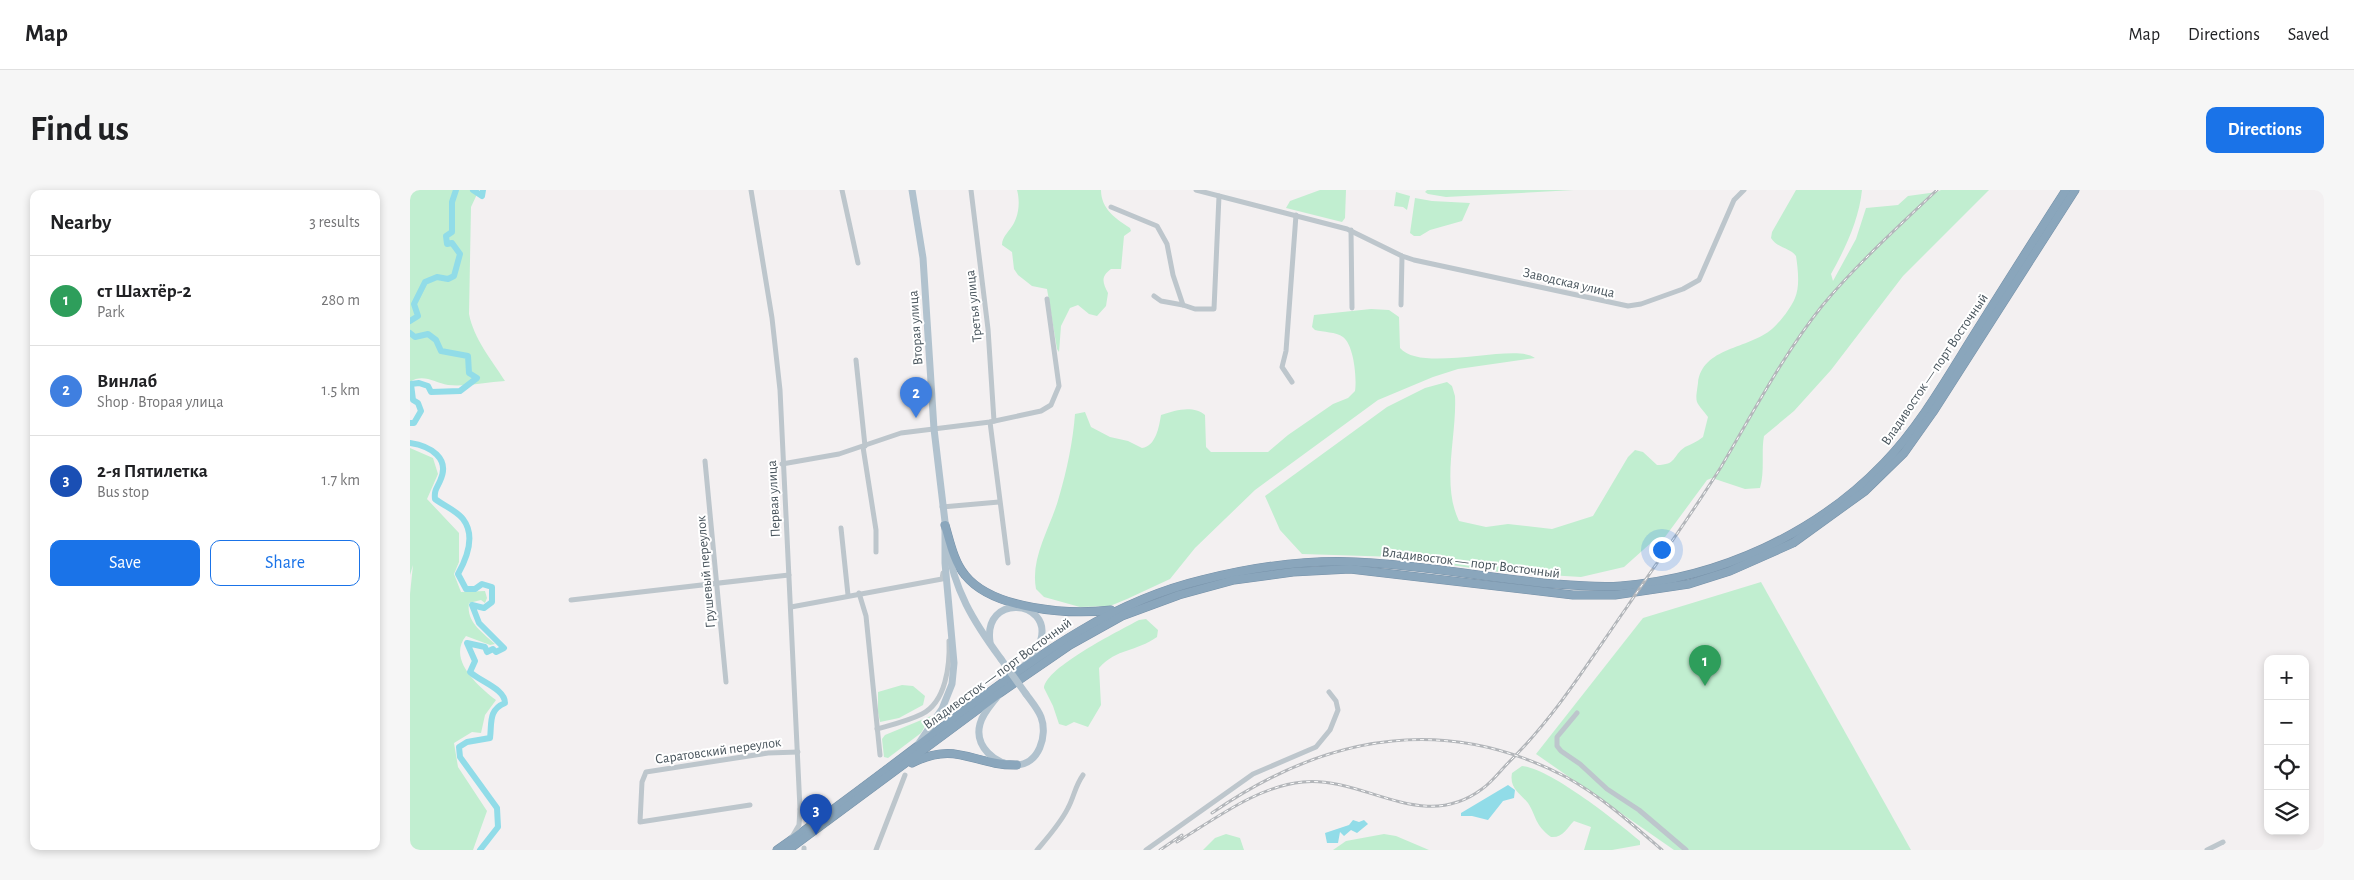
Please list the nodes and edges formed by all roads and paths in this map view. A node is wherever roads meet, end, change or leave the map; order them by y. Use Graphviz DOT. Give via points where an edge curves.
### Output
graph roads {
  1 [pos="751,190"];
  2 [pos="842,190"];
  3 [pos="912,190"];
  4 [pos="970,190"];
  5 [pos="1196,190"];
  6 [pos="1744,190"];
  7 [pos="2066,190"];
  8 [pos="2075,190"];
  9 [pos="1219,196"];
  10 [pos="1111,207"];
  11 [pos="1296,215"];
  12 [pos="1350,230"];
  13 [pos="1402,256"];
  14 [pos="858,263"];
  15 [pos="1154,296"];
  16 [pos="1048,299"];
  17 [pos="1401,305"];
  18 [pos="1183,306"];
  19 [pos="1352,308"];
  20 [pos="856,360"];
  21 [pos="1292,382"];
  22 [pos="992,421"];
  23 [pos="934,429"];
  24 [pos="864,447"];
  25 [pos="705,461"];
  26 [pos="782,464"];
  27 [pos="999,502"];
  28 [pos="942,506"];
  29 [pos="945,525"];
  30 [pos="840,528"];
  31 [pos="945,537"];
  32 [pos="876,552"];
  33 [pos="1008,563"];
  34 [pos="789,575"];
  35 [pos="943,577"];
  36 [pos="718,583"];
  37 [pos="859,593"];
  38 [pos="848,595"];
  39 [pos="571,600"];
  40 [pos="791,607"];
  41 [pos="1115,610"];
  42 [pos="990,645"];
  43 [pos="1023,667"];
  44 [pos="726,682"];
  45 [pos="1329,692"];
  46 [pos="1000,693"];
  47 [pos="1577,713"];
  48 [pos="877,730"];
  49 [pos="916,747"];
  50 [pos="798,752"];
  51 [pos="880,755"];
  52 [pos="1017,765"];
  53 [pos="901,767"];
  54 [pos="905,775"];
  55 [pos="1082,775"];
  56 [pos="750,805"];
  57 [pos="837,806"];
  58 [pos="800,809"];
  59 [pos="790,840"];
  60 [pos="2223,842"];
  61 [pos="777,850"];
  62 [pos="788,850"];
  63 [pos="876,850"];
  64 [pos="1037,850"];
  65 [pos="1146,850"];
  66 [pos="1686,850"];
  67 [pos="2207,850"];
  1 -- 26 [label="street, Первая улица" via="772,318 780,390"];
  2 -- 14 [label="street"];
  3 -- 23 [label="main road, Вторая улица" via="923,258"];
  4 -- 22 [label="street, Третья улица" via="988,329"];
  5 -- 9 [label="street, Заводская улица"];
  6 -- 13 [label="street, Заводская улица" via="1734,200 1699,280 1683,289 1633,306"];
  7 -- 41 [label="highway, Владивосток — порт Восточный" via="1907,436 1843,499 1795,532 1764,548 1691,575 1620,586 1578,586 1370,562 1293,563 1200,580"];
  8 -- 46 [label="highway, Владивосток — порт Восточный" via="1904,453 1865,491 1837,512 1793,543 1760,559 1689,584 1615,595 1573,595 1350,569 1234,580 1179,594 1122,616 1070,645"];
  9 -- 11 [label="street, Заводская улица"];
  9 -- 18 [label="street" via="1214,309"];
  10 -- 18 [label="street" via="1157,226 1167,244"];
  11 -- 12 [label="street, Заводская улица"];
  11 -- 21 [label="street" via="1286,351 1282,367"];
  12 -- 13 [label="street, Заводская улица"];
  12 -- 19 [label="street"];
  13 -- 17 [label="street"];
  15 -- 18 [label="street"];
  16 -- 22 [label="street" via="1060,386 1057,394 1051,405 1041,411"];
  20 -- 24 [label="street"];
  22 -- 23 [label="street"];
  22 -- 27 [label="street, Третья улица"];
  23 -- 24 [label="street" via="901,433"];
  23 -- 28 [label="main road, Вторая улица"];
  24 -- 26 [label="street" via="819,459"];
  24 -- 32 [label="street"];
  25 -- 36 [label="street, Грушевый переулок"];
  26 -- 34 [label="street, Первая улица"];
  27 -- 28 [label="street"];
  27 -- 33 [label="street, Третья улица"];
  28 -- 29 [label="main road, Вторая улица"];
  29 -- 31 [label="main road"];
  29 -- 41 [label="highway" via="964,575 992,596 1061,611"];
  29 -- 42 [label="main road" via="949,557 959,592"];
  30 -- 38 [label="street"];
  31 -- 35 [label="street" via="942,543"];
  31 -- 49 [label="main road" via="954,663 952,684 942,709"];
  34 -- 36 [label="street"];
  34 -- 40 [label="street, Первая улица"];
  35 -- 37 [label="street"];
  35 -- 48 [label="street" via="949,647 939,696 923,714"];
  36 -- 39 [label="street"];
  36 -- 44 [label="street, Грушевый переулок"];
  37 -- 38 [label="street"];
  37 -- 48 [label="street" via="866,616"];
  38 -- 40 [label="street"];
  40 -- 50 [label="street, Первая улица"];
  41 -- 43 [label="highway, Владивосток — порт Восточный"];
  42 -- 43 [label="main road" via="989,633 998,613 1017,606 1034,614 1040,622 1041,638 1038,648"];
  42 -- 52 [label="main road, bridge" via="1041,716 1044,738 1041,745 1033,757"];
  43 -- 49 [label="highway, Владивосток — порт Восточный"];
  45 -- 65 [label="street" via="1338,710 1330,730 1316,747 1253,774"];
  46 -- 52 [label="main road" via="986,710 980,724 981,743 992,757"];
  46 -- 53 [label="highway, Владивосток — порт Восточный"];
  47 -- 66 [label="street" via="1557,738 1557,746"];
  48 -- 51 [label="street"];
  49 -- 57 [label="highway, Владивосток — порт Восточный"];
  50 -- 56 [label="street, Саратовский переулок" via="768,753 651,770 643,775 640,822"];
  50 -- 58 [label="street, Первая улица"];
  52 -- 53 [label="highway" via="1003,765 952,752 934,754"];
  53 -- 62 [label="highway, Владивосток — порт Восточный"];
  54 -- 63 [label="street"];
  55 -- 64 [label="street" via="1069,807"];
  57 -- 58 [label="street" via="814,817"];
  57 -- 59 [label="highway, Владивосток — порт Восточный"];
  58 -- 59 [label="street, Первая улица" via="797,831"];
  59 -- 61 [label="highway, Владивосток — порт Восточный"];
  60 -- 67 [label="street"];
}
